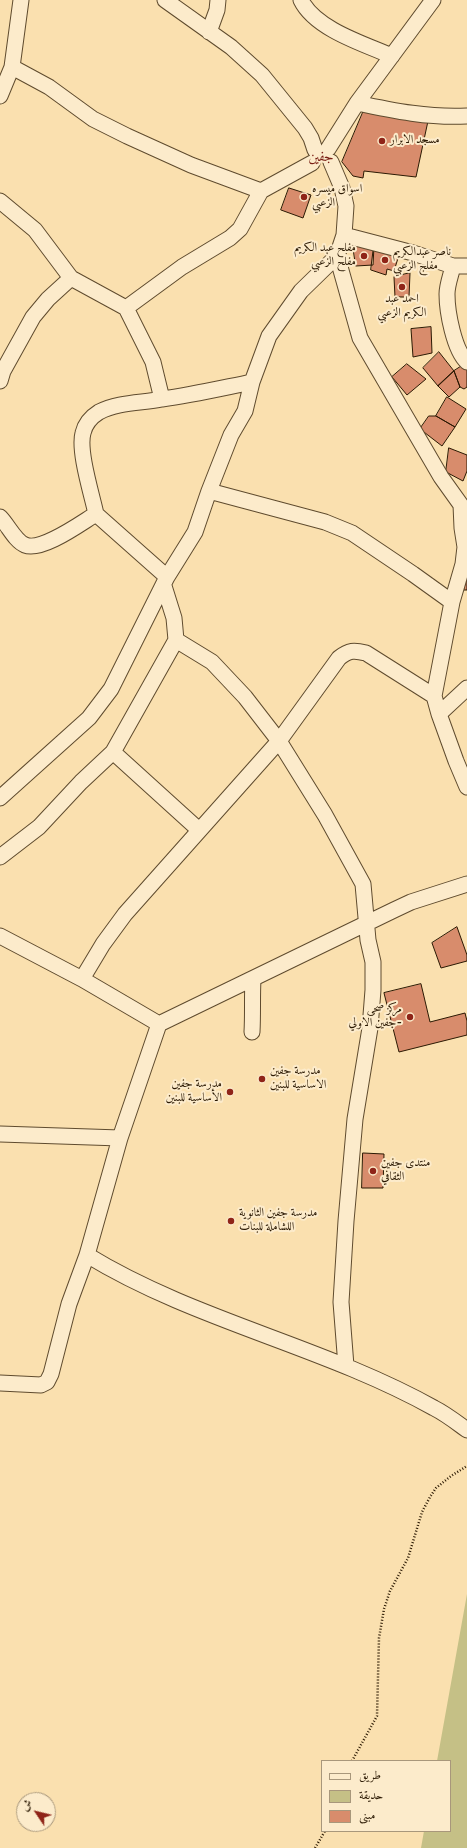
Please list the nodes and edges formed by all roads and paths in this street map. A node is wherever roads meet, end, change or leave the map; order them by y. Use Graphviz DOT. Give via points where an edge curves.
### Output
graph roads {
  1 [pos="21,0"];
  2 [pos="165,0"];
  3 [pos="218,0"];
  4 [pos="301,0"];
  5 [pos="433,0"];
  6 [pos="209,32"];
  7 [pos="392,56"];
  8 [pos="12,67"];
  9 [pos="0,96"];
  10 [pos="357,103"];
  11 [pos="467,116"];
  12 [pos="322,156"];
  13 [pos="262,191"];
  14 [pos="0,201"];
  15 [pos="344,235"];
  16 [pos="337,256"];
  17 [pos="460,266"];
  18 [pos="71,278"];
  19 [pos="126,308"];
  20 [pos="467,362"];
  21 [pos="0,381"];
  22 [pos="252,382"];
  23 [pos="162,399"];
  24 [pos="209,491"];
  25 [pos="464,503"];
  26 [pos="96,514"];
  27 [pos="0,517"];
  28 [pos="165,582"];
  29 [pos="452,602"];
  30 [pos="176,640"];
  31 [pos="467,688"];
  32 [pos="434,696"];
  33 [pos="439,714"];
  34 [pos="279,741"];
  35 [pos="113,752"];
  36 [pos="467,787"];
  37 [pos="0,798"];
  38 [pos="199,830"];
  39 [pos="0,857"];
  40 [pos="467,884"];
  41 [pos="366,924"];
  42 [pos="0,936"];
  43 [pos="82,978"];
  44 [pos="253,979"];
  45 [pos="159,1024"];
  46 [pos="252,1032"];
  47 [pos="0,1134"];
  48 [pos="120,1138"];
  49 [pos="87,1254"];
  50 [pos="346,1366"];
  51 [pos="0,1383"];
  52 [pos="467,1430"];
  53 [pos="467,1466"];
  54 [pos="353,1760"];
  55 [pos="324,1832"];
  56 [pos="315,1848"];
  1 -- 8 [label="street"];
  2 -- 6 [label="street"];
  3 -- 6 [label="street"];
  4 -- 7 [label="street" via="305,9 327,27"];
  5 -- 7 [label="street"];
  6 -- 12 [label="street" via="231,47 262,75 305,128"];
  7 -- 10 [label="street"];
  8 -- 9 [label="street"];
  8 -- 13 [label="street" via="49,87 93,119 126,136 191,165"];
  10 -- 11 [label="street" via="391,111 437,117"];
  10 -- 12 [label="street"];
  12 -- 13 [label="street"];
  12 -- 15 [label="street" via="342,188 346,206"];
  13 -- 19 [label="street" via="240,229 230,238 182,267"];
  14 -- 18 [label="street" via="35,230"];
  15 -- 16 [label="street"];
  15 -- 17 [label="street"];
  16 -- 22 [label="street" via="301,291 280,319 269,336"];
  16 -- 25 [label="street" via="360,338 441,477"];
  17 -- 20 [label="street" via="447,294 451,323 461,357"];
  18 -- 19 [label="street"];
  18 -- 21 [label="street" via="33,317"];
  19 -- 23 [label="street" via="153,362"];
  22 -- 23 [label="street"];
  22 -- 24 [label="street" via="244,411 231,435"];
  23 -- 26 [label="street" via="101,411 86,424 82,435 83,451"];
  24 -- 28 [label="street" via="195,532"];
  24 -- 29 [label="street" via="325,522 352,533"];
  25 -- 29 [label="street" via="463,564"];
  26 -- 27 [label="street" via="48,542 31,546 20,541"];
  26 -- 28 [label="street"];
  28 -- 30 [label="street"];
  28 -- 37 [label="street" via="111,689 97,710"];
  29 -- 32 [label="street"];
  30 -- 34 [label="street" via="212,662 227,676"];
  30 -- 35 [label="street"];
  31 -- 33 [label="street"];
  32 -- 33 [label="street"];
  32 -- 34 [label="street" via="366,653 348,651 339,658"];
  33 -- 36 [label="street"];
  34 -- 38 [label="street"];
  34 -- 41 [label="street" via="325,815 363,884"];
  35 -- 38 [label="street"];
  35 -- 39 [label="street" via="39,827"];
  38 -- 43 [label="street" via="125,914"];
  40 -- 41 [label="street" via="411,902"];
  41 -- 44 [label="street"];
  41 -- 50 [label="street" via="370,953 374,962 373,990 370,1028 355,1118 346,1221 341,1302"];
  42 -- 43 [label="street"];
  43 -- 45 [label="street"];
  44 -- 45 [label="street"];
  44 -- 46 [label="street"];
  45 -- 48 [label="street"];
  47 -- 48 [label="street"];
  48 -- 49 [label="street"];
  49 -- 50 [label="street" via="142,1285"];
  49 -- 51 [label="street" via="71,1298 55,1366 47,1382 34,1386"];
  50 -- 52 [label="street" via="420,1400"];
  53 -- 54 [label="path" via="436,1488 430,1497 422,1512 408,1558 390,1591 379,1638 378,1716"];
  55 -- 56 [label="path"];
}
